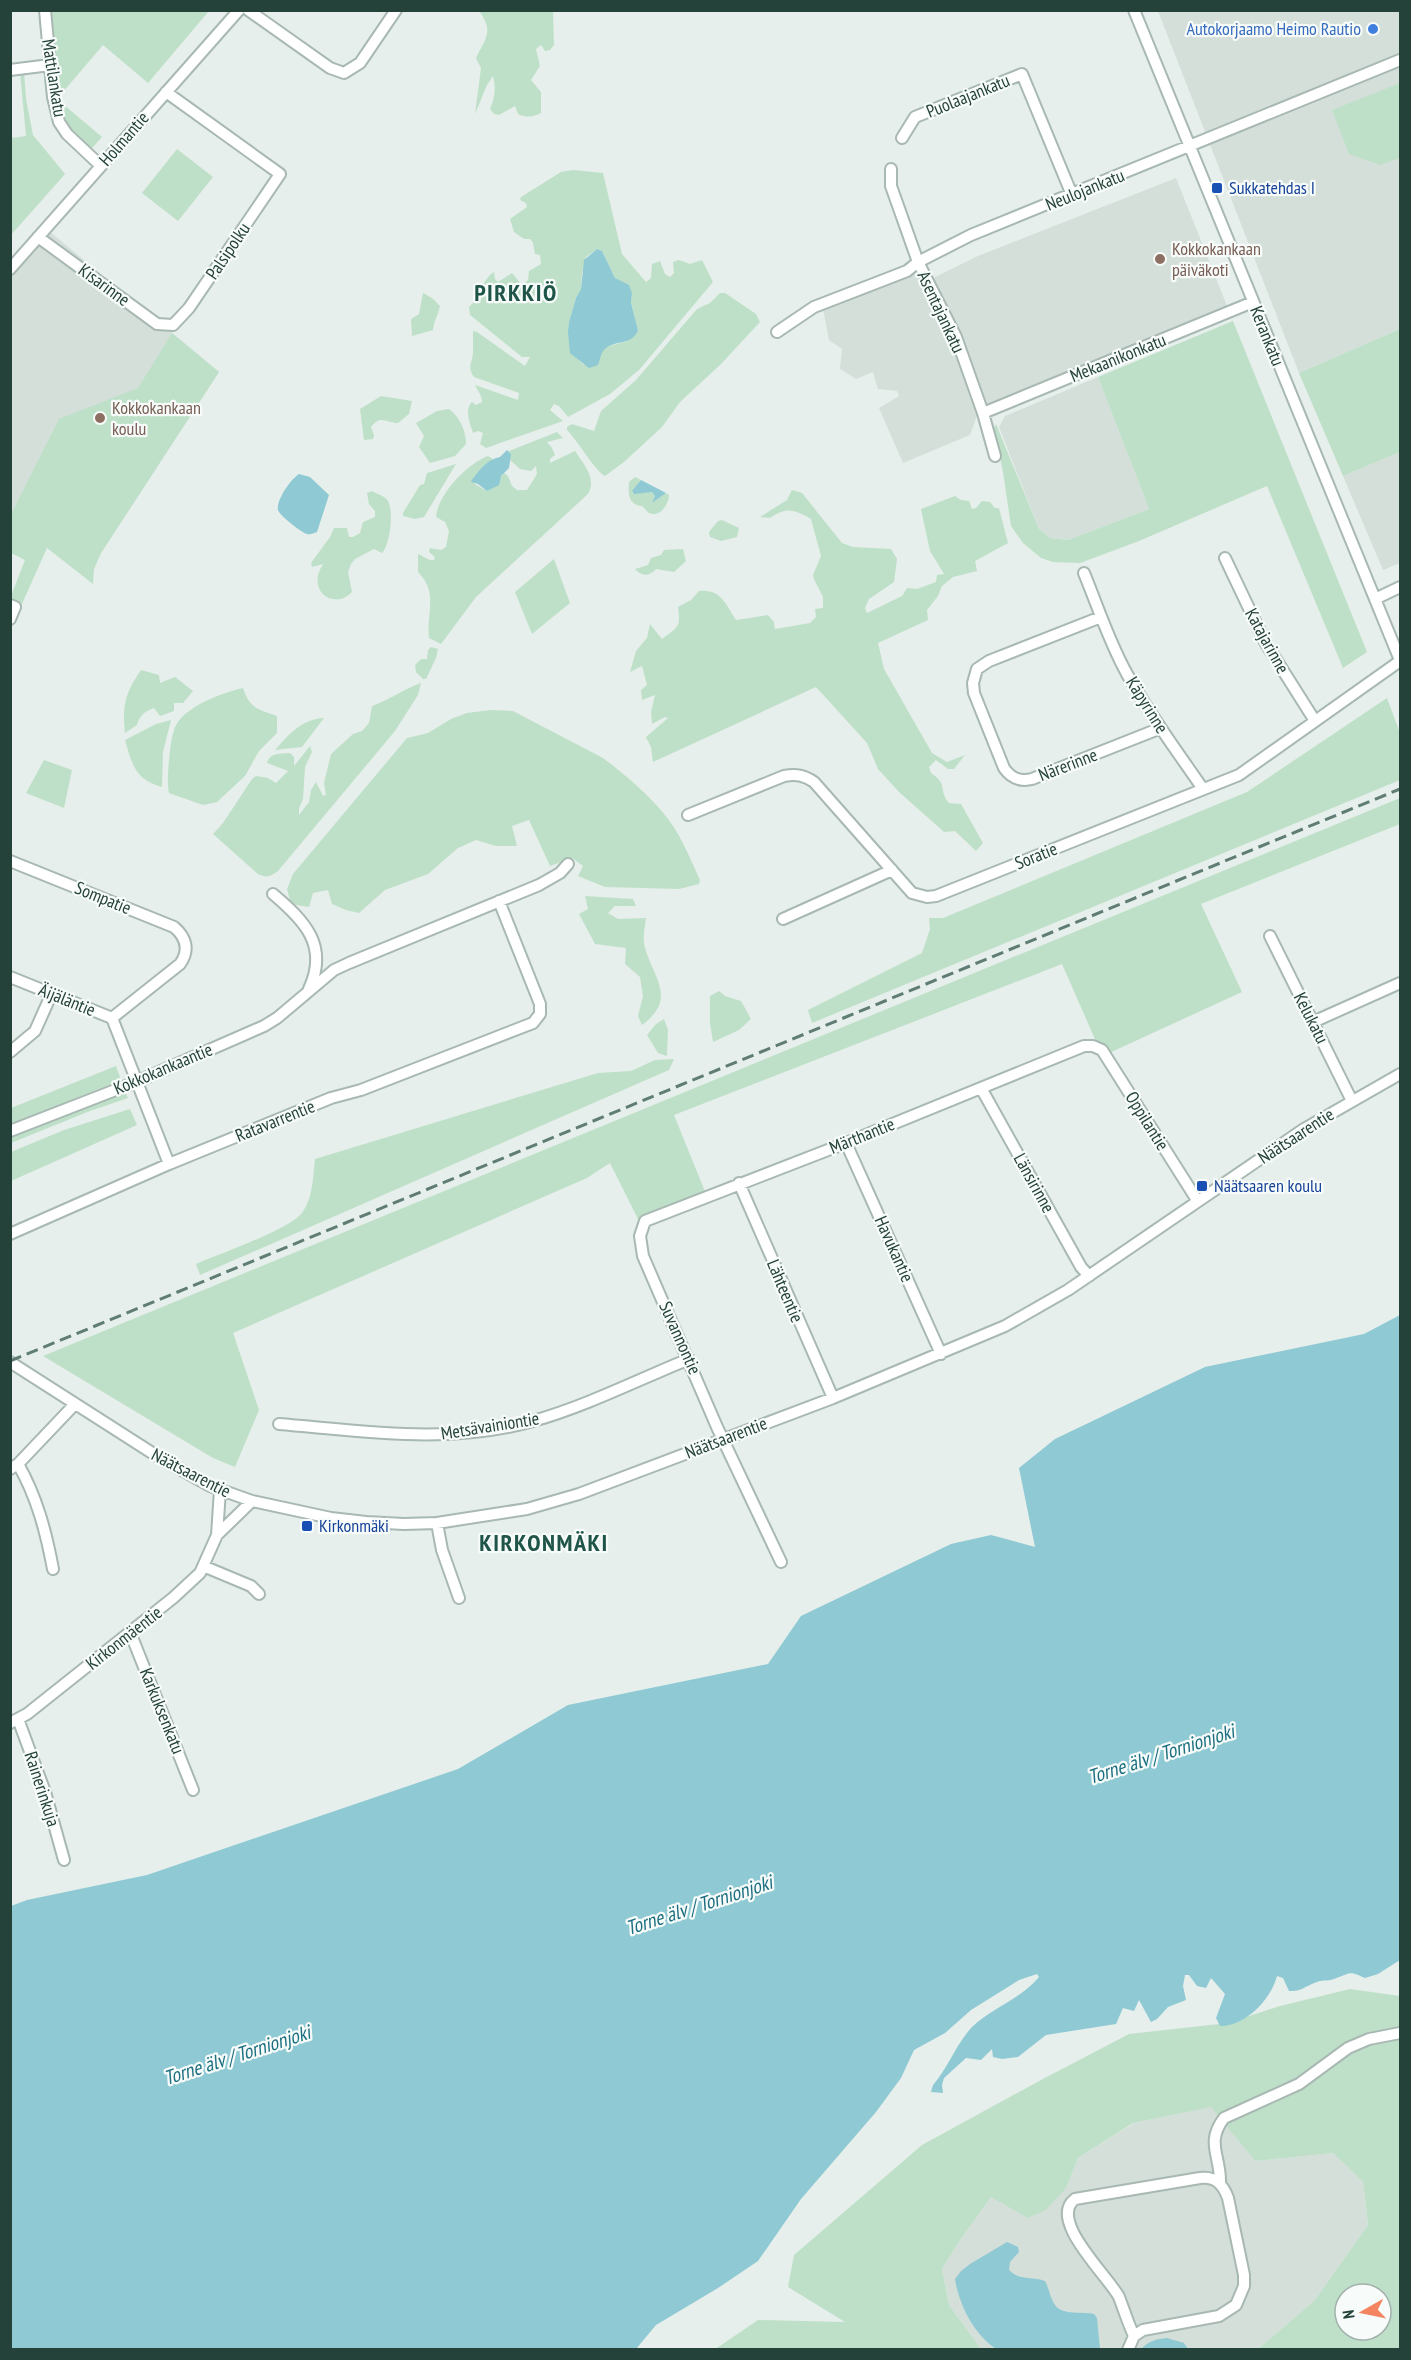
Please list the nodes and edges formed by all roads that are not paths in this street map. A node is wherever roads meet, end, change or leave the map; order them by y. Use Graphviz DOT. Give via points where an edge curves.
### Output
graph roads {
  1 [pos="45,10"];
  2 [pos="239,10"];
  3 [pos="248,10"];
  4 [pos="396,10"];
  5 [pos="1134,10"];
  6 [pos="1401,60"];
  7 [pos="50,64"];
  8 [pos="10,70"];
  9 [pos="166,92"];
  10 [pos="902,138"];
  11 [pos="1190,147"];
  12 [pos="101,166"];
  13 [pos="891,169"];
  14 [pos="1072,195"];
  15 [pos="38,237"];
  16 [pos="918,262"];
  17 [pos="10,269"];
  18 [pos="1253,302"];
  19 [pos="173,325"];
  20 [pos="777,332"];
  21 [pos="983,413"];
  22 [pos="995,456"];
  23 [pos="1225,558"];
  24 [pos="1084,573"];
  25 [pos="1401,587"];
  26 [pos="1375,599"];
  27 [pos="13,606"];
  28 [pos="1101,617"];
  29 [pos="10,619"];
  30 [pos="1401,661"];
  31 [pos="1315,721"];
  32 [pos="1161,728"];
  33 [pos="1203,789"];
  34 [pos="688,815"];
  35 [pos="10,861"];
  36 [pos="568,864"];
  37 [pos="892,870"];
  38 [pos="273,894"];
  39 [pos="499,901"];
  40 [pos="783,919"];
  41 [pos="1270,936"];
  42 [pos="10,977"];
  43 [pos="1401,983"];
  44 [pos="308,992"];
  45 [pos="52,993"];
  46 [pos="112,1018"];
  47 [pos="1313,1022"];
  48 [pos="1093,1046"];
  49 [pos="10,1052"];
  50 [pos="1401,1074"];
  51 [pos="136,1082"];
  52 [pos="981,1088"];
  53 [pos="1352,1101"];
  54 [pos="10,1131"];
  55 [pos="846,1143"];
  56 [pos="170,1164"];
  57 [pos="739,1183"];
  58 [pos="1197,1200"];
  59 [pos="10,1234"];
  60 [pos="640,1236"];
  61 [pos="1089,1276"];
  62 [pos="941,1354"];
  63 [pos="689,1359"];
  64 [pos="10,1362"];
  65 [pos="832,1398"];
  66 [pos="75,1404"];
  67 [pos="279,1424"];
  68 [pos="723,1439"];
  69 [pos="14,1466"];
  70 [pos="220,1490"];
  71 [pos="252,1501"];
  72 [pos="437,1523"];
  73 [pos="217,1535"];
  74 [pos="781,1562"];
  75 [pos="203,1566"];
  76 [pos="53,1569"];
  77 [pos="259,1594"];
  78 [pos="459,1598"];
  79 [pos="130,1632"];
  80 [pos="14,1721"];
  81 [pos="193,1790"];
  82 [pos="64,1860"];
  83 [pos="1401,2033"];
  84 [pos="1220,2183"];
  85 [pos="1134,2336"];
  86 [pos="1128,2349"];
  1 -- 7 [label="street, Mattilankatu"];
  2 -- 9 [label="street, Holmantie"];
  3 -- 4 [label="street" via="330,68 344,73 360,63"];
  5 -- 11 [label="street, Kerankatu"];
  6 -- 11 [label="street, Neulojankatu"];
  7 -- 8 [label="street"];
  7 -- 12 [label="street, Mattilankatu" via="59,122"];
  9 -- 12 [label="street, Holmantie"];
  9 -- 19 [label="street, Palsipolku" via="280,174 189,308"];
  10 -- 14 [label="street, Puolaajankatu" via="915,117 1022,74"];
  11 -- 14 [label="street, Neulojankatu"];
  11 -- 18 [label="street, Kerankatu"];
  12 -- 15 [label="street, Holmantie"];
  13 -- 16 [label="street, Asentajankatu" via="891,186"];
  14 -- 16 [label="street, Neulojankatu" via="971,235"];
  15 -- 17 [label="street, Holmantie"];
  15 -- 19 [label="street, Kisarinne" via="157,324"];
  16 -- 20 [label="street, Neulojankatu" via="907,271 814,307"];
  16 -- 21 [label="street, Asentajankatu" via="956,337"];
  18 -- 21 [label="street, Mekaanikonkatu"];
  18 -- 26 [label="street, Kerankatu"];
  21 -- 22 [label="street, Asentajankatu"];
  23 -- 31 [label="street, Katajarinne" via="1264,642"];
  24 -- 28 [label="street, Käpyrinne"];
  25 -- 26 [label="street"];
  26 -- 30 [label="street, Kerankatu"];
  27 -- 29 [label="street"];
  28 -- 32 [label="street, Käpyrinne" via="1126,673"];
  28 -- 32 [label="street, Närerinne" via="989,661 975,673 974,693 1004,768 1018,780 1032,779"];
  30 -- 31 [label="street, Soratie"];
  31 -- 33 [label="street, Soratie" via="1239,775"];
  32 -- 33 [label="street, Käpyrinne"];
  33 -- 37 [label="street, Soratie" via="936,896 912,893"];
  34 -- 37 [label="street, Soratie" via="796,774 814,782"];
  35 -- 46 [label="street, Sompatie" via="181,933 186,946 180,964"];
  36 -- 39 [label="street, Kokkokankaantie" via="539,885"];
  37 -- 40 [label="street"];
  38 -- 44 [label="street" via="297,915 313,939 316,970"];
  39 -- 44 [label="street, Kokkokankaantie" via="334,970"];
  39 -- 56 [label="street, Ratavarrentie" via="540,1004 540,1014 533,1023 331,1098"];
  41 -- 47 [label="street, Kelukatu"];
  42 -- 45 [label="street, Äijäläntie"];
  43 -- 47 [label="street"];
  44 -- 51 [label="street, Kokkokankaantie" via="264,1026"];
  45 -- 46 [label="street, Äijäläntie"];
  45 -- 49 [label="street" via="35,1031"];
  46 -- 51 [label="street, Äijäläntie"];
  47 -- 53 [label="street, Kelukatu"];
  48 -- 52 [label="street, Märthantie" via="1084,1046"];
  48 -- 58 [label="street, Oppilantie" via="1102,1050"];
  50 -- 53 [label="street, Näätsaarentie"];
  51 -- 54 [label="street, Kokkokankaantie"];
  51 -- 56 [label="street, Äijäläntie"];
  52 -- 55 [label="street, Märthantie"];
  52 -- 61 [label="street, Länsirinne"];
  53 -- 58 [label="street, Näätsaarentie"];
  55 -- 57 [label="street, Märthantie"];
  55 -- 62 [label="street, Havukantie"];
  56 -- 59 [label="street, Ratavarrentie"];
  57 -- 60 [label="street, Märthantie" via="645,1221"];
  57 -- 65 [label="street, Lähteentie"];
  58 -- 61 [label="street, Näätsaarentie"];
  60 -- 63 [label="street, Suvannontie" via="643,1256"];
  61 -- 62 [label="street, Näätsaarentie" via="1023,1317"];
  62 -- 65 [label="street, Näätsaarentie"];
  63 -- 67 [label="street, Metsävainiontie" via="532,1422 483,1431 418,1436"];
  63 -- 68 [label="street, Suvannontie"];
  64 -- 66 [label="street, Näätsaarentie"];
  65 -- 68 [label="street, Näätsaarentie"];
  66 -- 69 [label="street"];
  66 -- 70 [label="street, Näätsaarentie" via="160,1458"];
  68 -- 72 [label="street, Näätsaarentie" via="579,1494 527,1509"];
  68 -- 74 [label="street, Suvannontie"];
  69 -- 76 [label="street" via="29,1483 38,1506"];
  70 -- 71 [label="street, Näätsaarentie"];
  70 -- 73 [label="street, Kirkonmäentie"];
  71 -- 72 [label="street, Näätsaarentie" via="331,1518"];
  71 -- 73 [label="street, Kirkonmäentie"];
  72 -- 78 [label="street"];
  73 -- 75 [label="street, Kirkonmäentie"];
  75 -- 77 [label="street" via="251,1586"];
  75 -- 79 [label="street, Kirkonmäentie" via="173,1598"];
  79 -- 80 [label="street, Kirkonmäentie"];
  79 -- 81 [label="street, Karkuksenkatu"];
  80 -- 82 [label="street, Rainerinkuja" via="45,1792"];
  83 -- 84 [label="street" via="1348,2048 1299,2084 1224,2118 1214,2139"];
  84 -- 85 [label="street" via="1231,2209 1244,2275 1242,2296 1219,2316 1147,2328"];
  84 -- 85 [label="street" via="1207,2177 1069,2203 1072,2232 1118,2296"];
  85 -- 86 [label="street"];
}
